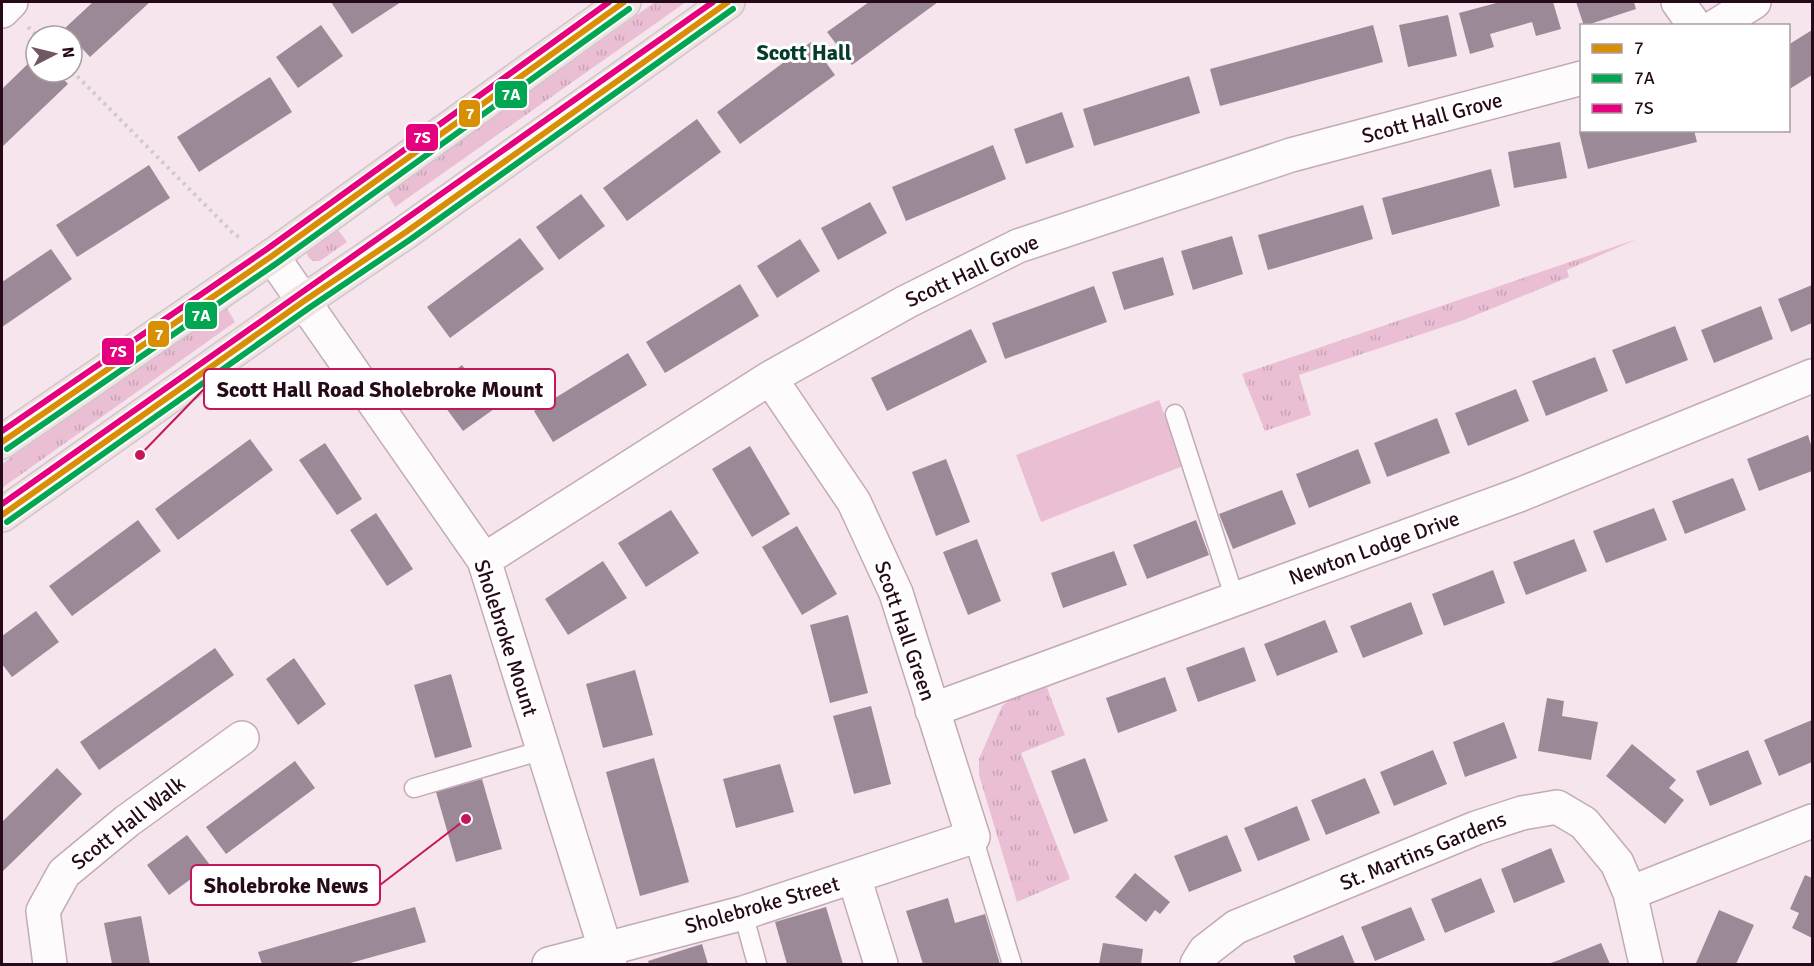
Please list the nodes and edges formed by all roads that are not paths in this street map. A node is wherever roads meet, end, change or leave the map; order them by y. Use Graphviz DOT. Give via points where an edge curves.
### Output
graph roads {
  1 [pos="624,2"];
  2 [pos="728,2"];
  3 [pos="1678,2"];
  4 [pos="1754,2"];
  5 [pos="1694,24"];
  6 [pos="1719,24"];
  7 [pos="1580,78"];
  8 [pos="272,256"];
  9 [pos="304,301"];
  10 [pos="1812,376"];
  11 [pos="770,378"];
  12 [pos="1175,414"];
  13 [pos="2,442"];
  14 [pos="2,515"];
  15 [pos="484,560"];
  16 [pos="1234,599"];
  17 [pos="932,710"];
  18 [pos="242,738"];
  19 [pos="543,750"];
  20 [pos="414,788"];
  21 [pos="1812,821"];
  22 [pos="973,837"];
  23 [pos="854,877"];
  24 [pos="1630,892"];
  25 [pos="743,913"];
  26 [pos="607,956"];
  27 [pos="50,964"];
  28 [pos="549,964"];
  29 [pos="757,964"];
  30 [pos="881,964"];
  31 [pos="1012,964"];
  32 [pos="1197,964"];
  33 [pos="1646,964"];
  1 -- 8 [label="highway"];
  2 -- 9 [label="highway"];
  3 -- 5 [label="street"];
  4 -- 6 [label="street"];
  7 -- 11 [label="street, Scott Hall Grove" via="1291,155 1018,246 906,302"];
  8 -- 9 [label="street, Sholebroke Mount"];
  8 -- 13 [label="highway"];
  9 -- 14 [label="highway"];
  9 -- 15 [label="street, Sholebroke Mount"];
  10 -- 16 [label="street, Newton Lodge Drive" via="1519,495"];
  11 -- 15 [label="street, Scott Hall Grove"];
  11 -- 17 [label="street, Scott Hall Green" via="854,502 896,593"];
  12 -- 16 [label="lane"];
  15 -- 19 [label="street, Sholebroke Mount"];
  16 -- 17 [label="street, Newton Lodge Drive"];
  17 -- 22 [label="street, Scott Hall Green"];
  18 -- 27 [label="street, Scott Hall Walk" via="127,820 64,873 43,911"];
  19 -- 20 [label="lane"];
  19 -- 26 [label="street, Sholebroke Mount"];
  21 -- 24 [label="street"];
  22 -- 23 [label="street, Sholebroke Street"];
  22 -- 31 [label="lane"];
  23 -- 25 [label="street, Sholebroke Street"];
  23 -- 30 [label="street"];
  24 -- 32 [label="street, St. Martins Gardens" via="1617,863 1584,823 1557,807 1476,828 1236,927 1204,951"];
  24 -- 33 [label="street, St. Martins Gardens"];
  25 -- 26 [label="street, Sholebroke Street"];
  25 -- 29 [label="lane"];
  26 -- 28 [label="street, Sholebroke Street"];
}
